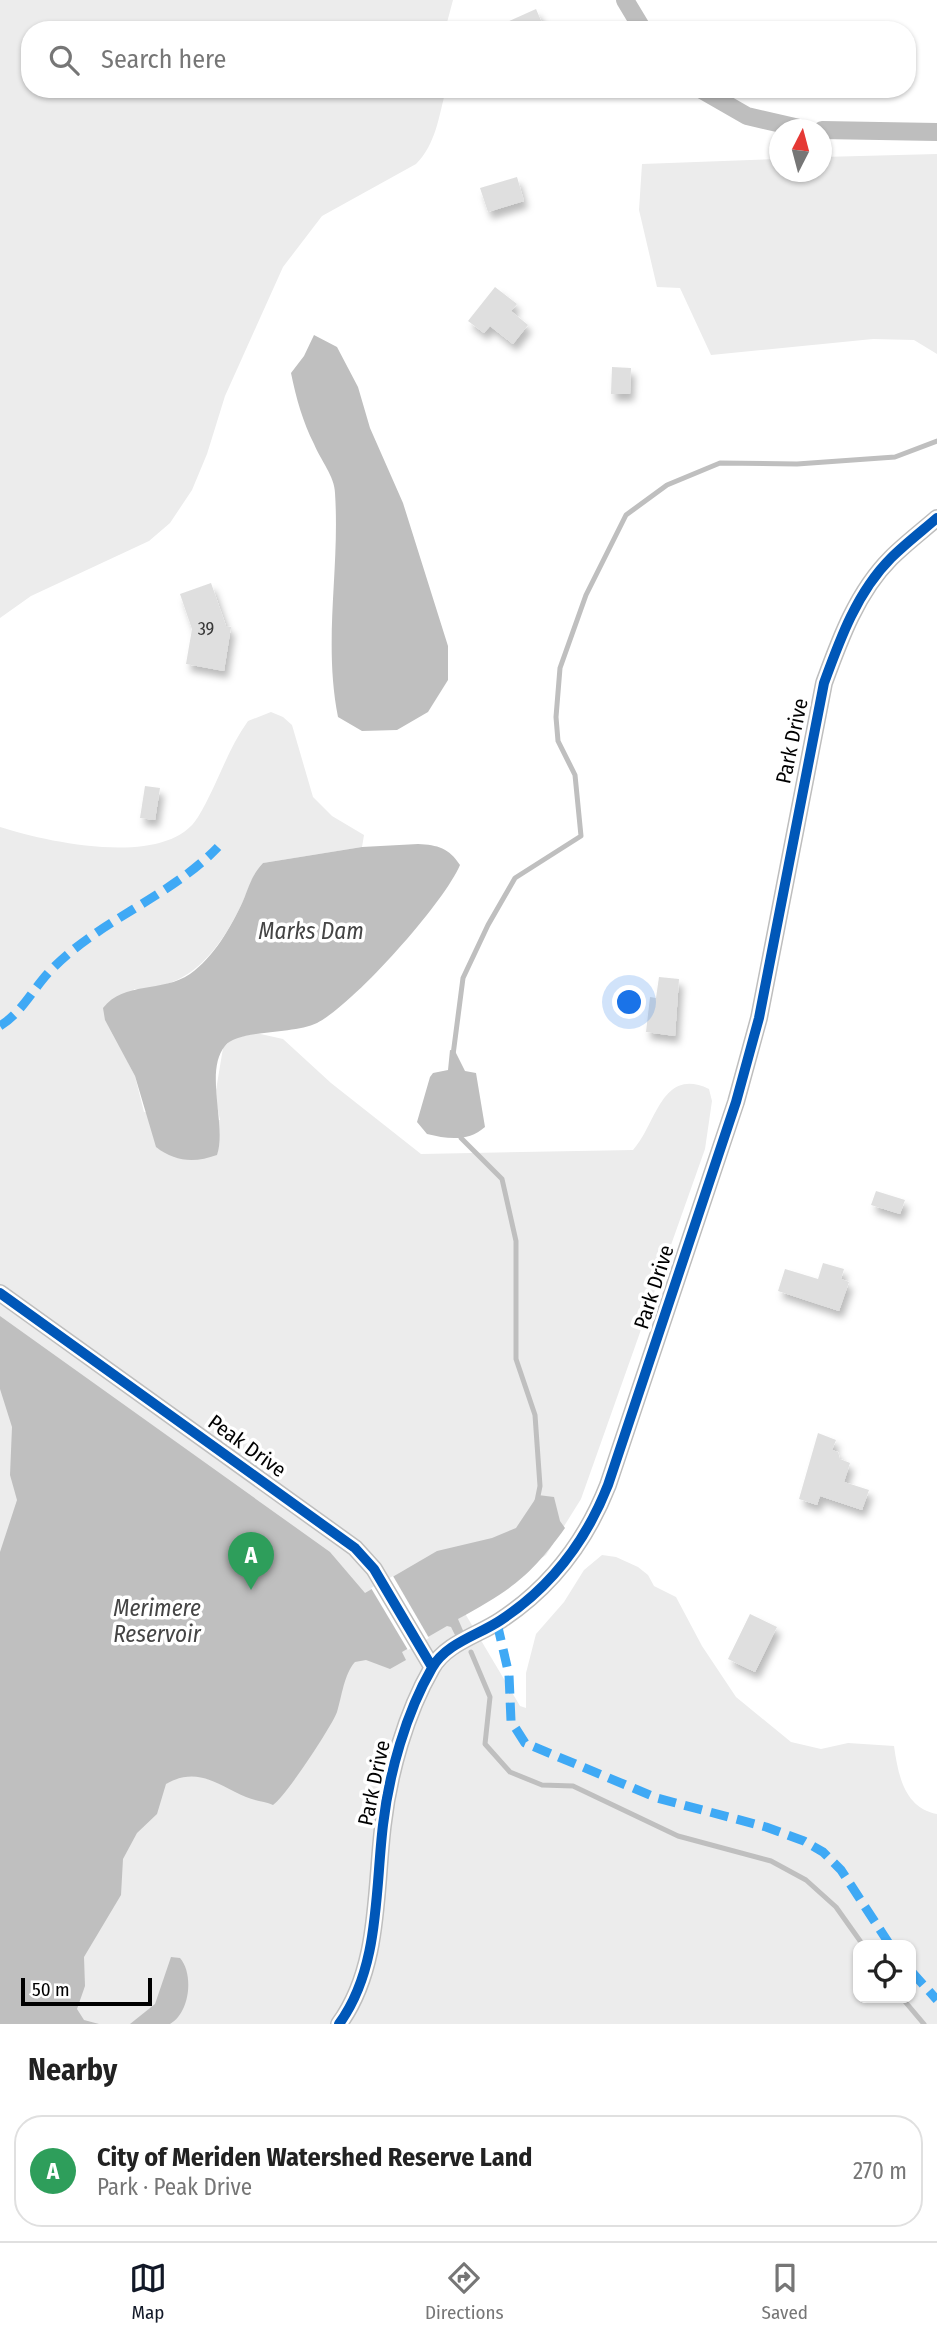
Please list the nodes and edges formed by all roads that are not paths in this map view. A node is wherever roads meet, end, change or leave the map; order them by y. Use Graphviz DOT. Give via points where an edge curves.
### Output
graph roads {
  1 [pos="625,0"];
  2 [pos="638,21"];
  3 [pos="716,98"];
  4 [pos="769,121"];
  5 [pos="832,130"];
  6 [pos="937,132"];
  7 [pos="937,518"];
  8 [pos="0,1293"];
  9 [pos="432,1667"];
  10 [pos="339,2024"];
  1 -- 2 [label="street"];
  3 -- 4 [label="street" via="747,116"];
  5 -- 6 [label="street"];
  7 -- 9 [label="street, Park Drive" via="890,559 863,594 841,635 824,683 759,1018 711,1178 601,1504 566,1562 545,1586 503,1619 455,1646"];
  8 -- 9 [label="street, Peak Drive" via="350,1544 382,1582"];
  9 -- 10 [label="street, Park Drive" via="409,1721 383,1821 367,1962 354,2004"];
}
